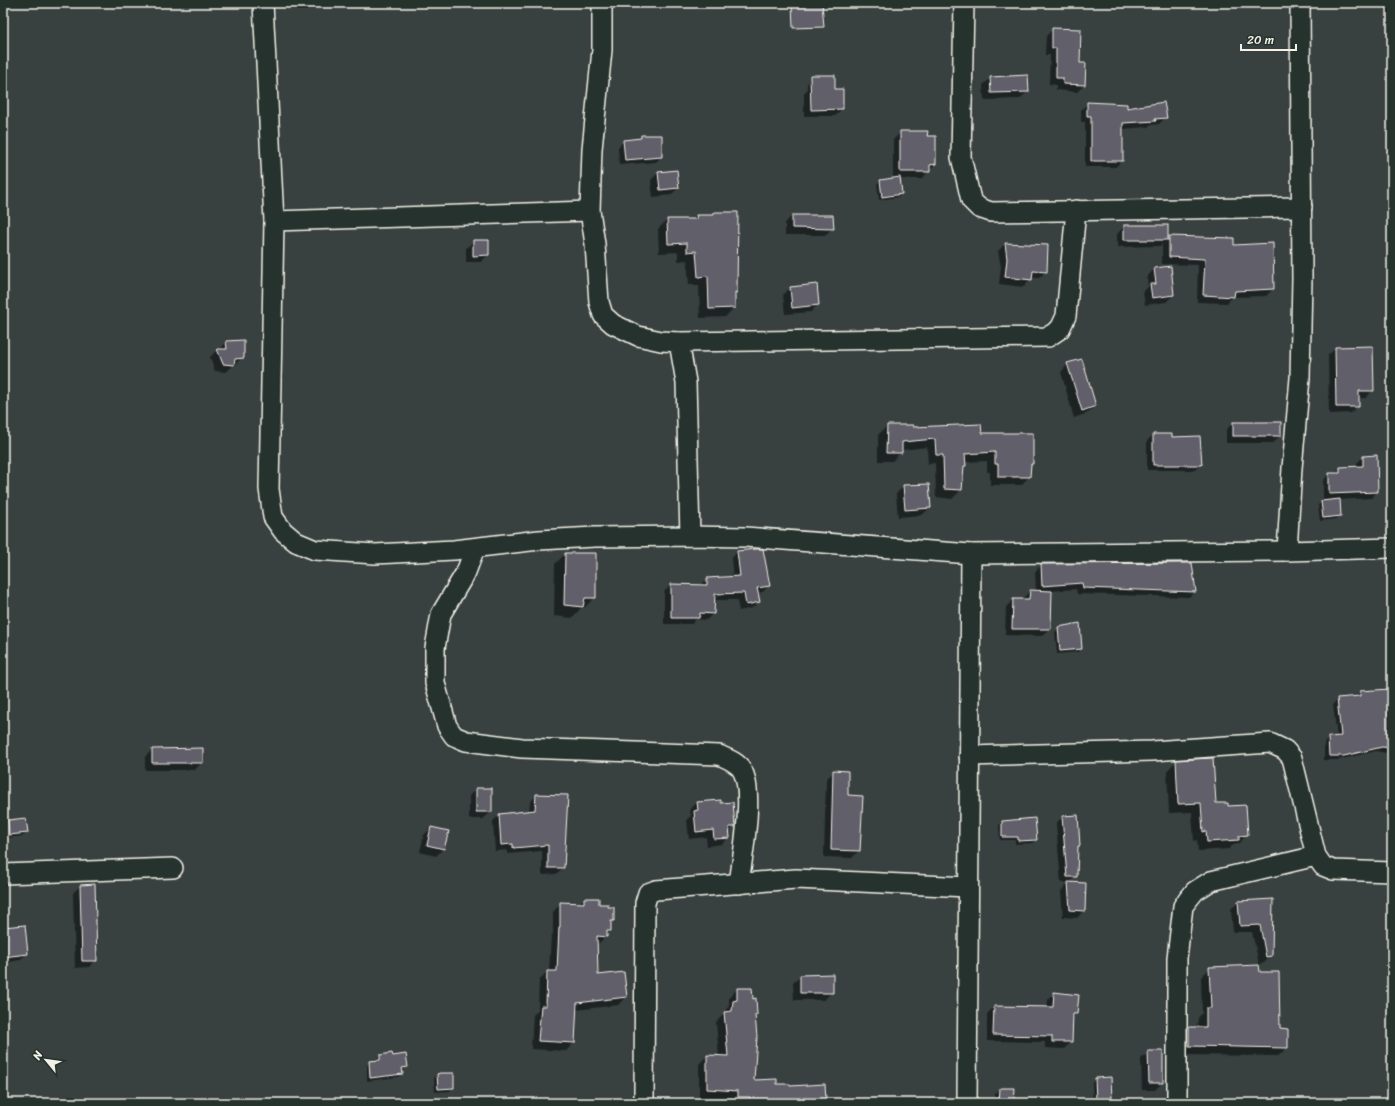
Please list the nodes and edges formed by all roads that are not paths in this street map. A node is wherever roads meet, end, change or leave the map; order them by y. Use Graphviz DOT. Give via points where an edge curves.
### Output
graph roads {
  1 [pos="263,3"];
  2 [pos="602,3"];
  3 [pos="964,3"];
  4 [pos="1300,3"];
  5 [pos="1302,207"];
  6 [pos="1076,210"];
  7 [pos="590,211"];
  8 [pos="274,221"];
  9 [pos="679,342"];
  10 [pos="690,536"];
  11 [pos="475,548"];
  12 [pos="1392,548"];
  13 [pos="1287,551"];
  14 [pos="971,554"];
  15 [pos="969,756"];
  16 [pos="1316,856"];
  17 [pos="173,868"];
  18 [pos="1392,872"];
  19 [pos="3,874"];
  20 [pos="739,884"];
  21 [pos="968,887"];
  22 [pos="644,1103"];
  23 [pos="967,1103"];
  24 [pos="1177,1103"];
  1 -- 8 [label="street"];
  2 -- 7 [label="street" via="602,50 592,149"];
  3 -- 6 [label="street" via="961,157 971,200 979,208 991,212"];
  4 -- 5 [label="street"];
  5 -- 6 [label="street"];
  5 -- 13 [label="street" via="1300,378"];
  6 -- 9 [label="street" via="1066,316 1060,329 1048,337"];
  7 -- 8 [label="street"];
  7 -- 9 [label="street" via="599,302 603,315 613,324 638,336"];
  8 -- 11 [label="street" via="269,489 273,517 283,531 296,542 315,550 374,554"];
  9 -- 10 [label="street" via="686,382"];
  10 -- 11 [label="street" via="539,540"];
  10 -- 14 [label="street" via="745,537"];
  11 -- 20 [label="street" via="466,572 441,614 435,648 436,683 447,726 454,736 466,741 522,748 719,755 733,761 742,770 747,788 747,826"];
  12 -- 13 [label="street"];
  13 -- 14 [label="street"];
  14 -- 15 [label="street"];
  15 -- 16 [label="street" via="1270,743 1285,750 1292,758"];
  15 -- 21 [label="street"];
  16 -- 18 [label="street" via="1323,866 1333,870"];
  16 -- 24 [label="street" via="1211,881 1194,891 1183,906 1177,958"];
  17 -- 19 [label="street"];
  20 -- 21 [label="street" via="796,879"];
  20 -- 22 [label="street" via="656,890 648,894 645,903"];
  21 -- 23 [label="street"];
}
